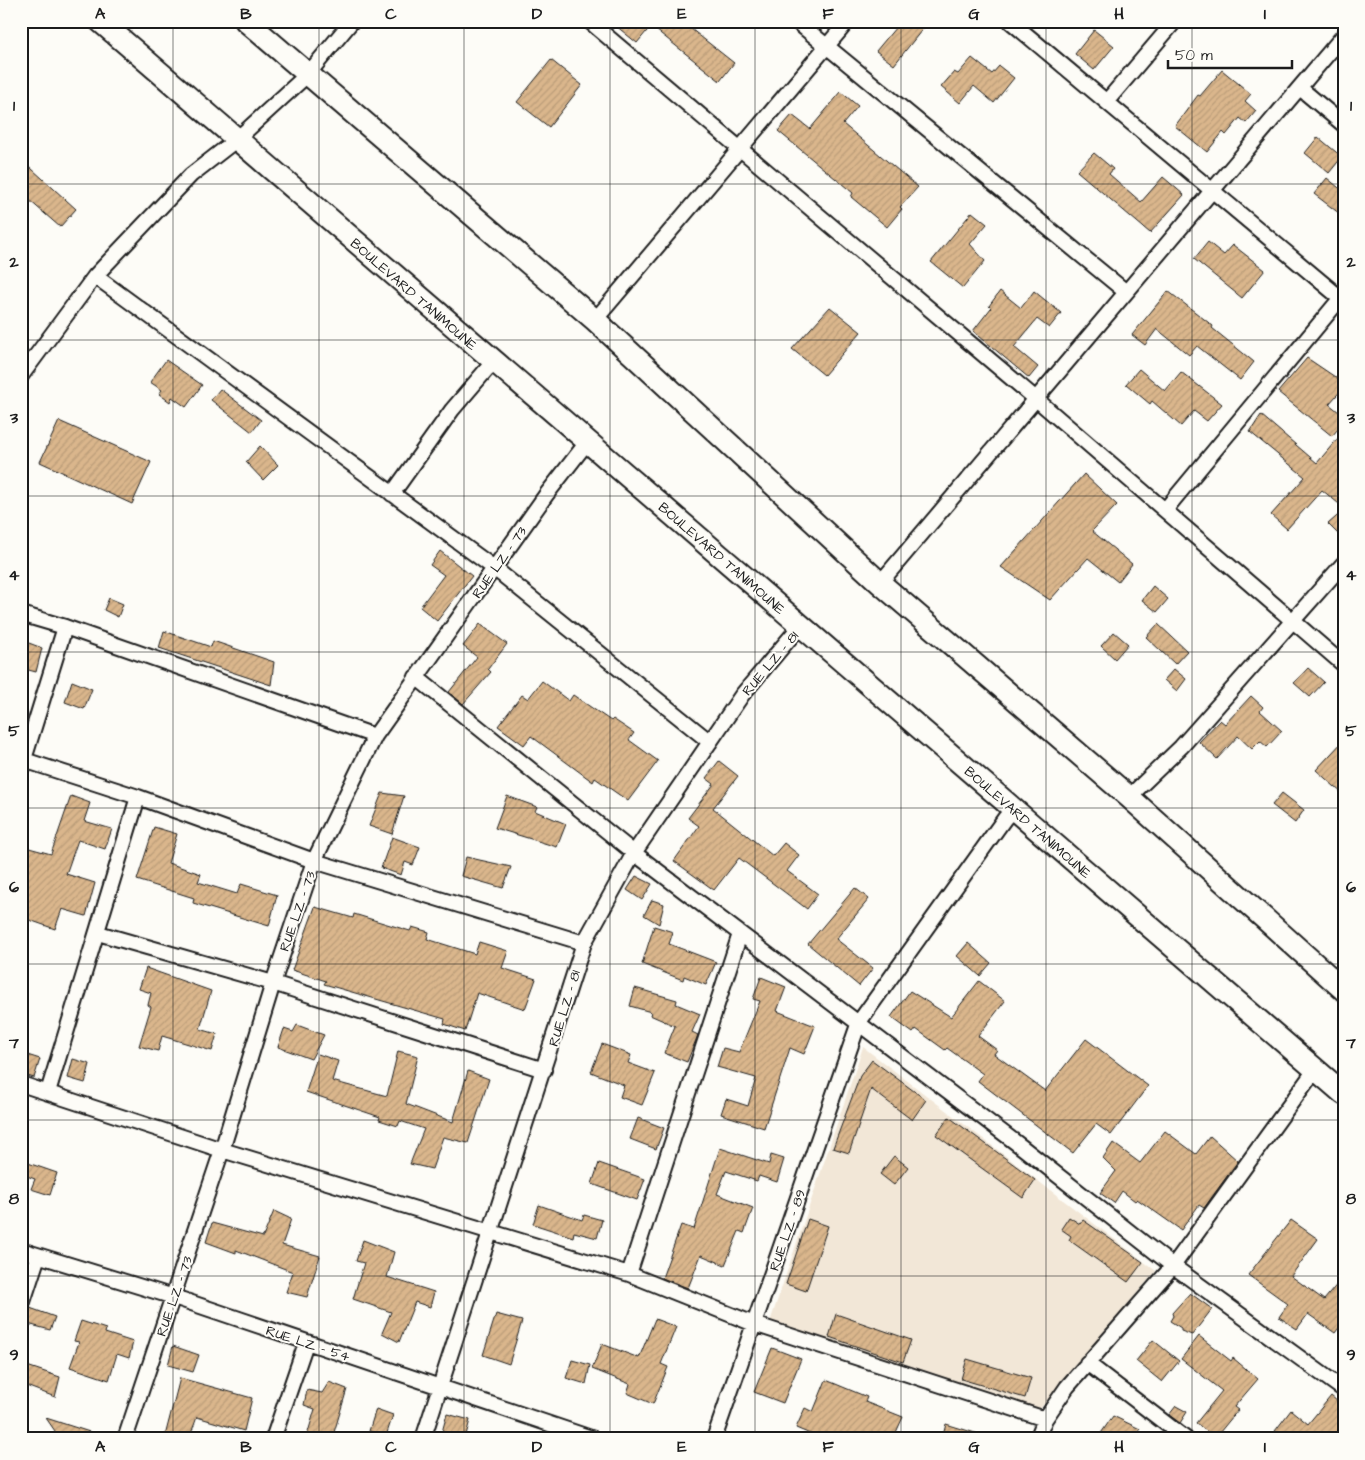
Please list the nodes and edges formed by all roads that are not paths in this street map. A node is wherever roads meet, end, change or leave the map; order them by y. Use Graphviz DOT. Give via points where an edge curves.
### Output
graph roads {
  1 [pos="100,21"];
  2 [pos="246,21"];
  3 [pos="352,21"];
  4 [pos="589,21"];
  5 [pos="796,21"];
  6 [pos="848,21"];
  7 [pos="1175,21"];
  8 [pos="1012,22"];
  9 [pos="1344,35"];
  10 [pos="827,47"];
  11 [pos="308,74"];
  12 [pos="1300,88"];
  13 [pos="1107,101"];
  14 [pos="1344,125"];
  15 [pos="236,140"];
  16 [pos="740,149"];
  17 [pos="1213,190"];
  18 [pos="95,276"];
  19 [pos="1126,292"];
  20 [pos="1342,300"];
  21 [pos="595,320"];
  22 [pos="493,362"];
  23 [pos="21,376"];
  24 [pos="1036,399"];
  25 [pos="588,441"];
  26 [pos="392,494"];
  27 [pos="1165,510"];
  28 [pos="1344,563"];
  29 [pos="494,568"];
  30 [pos="880,583"];
  31 [pos="21,614"];
  32 [pos="1293,623"];
  33 [pos="800,626"];
  34 [pos="65,627"];
  35 [pos="1344,665"];
  36 [pos="416,677"];
  37 [pos="375,736"];
  38 [pos="710,742"];
  39 [pos="22,763"];
  40 [pos="138,797"];
  41 [pos="1129,797"];
  42 [pos="1014,809"];
  43 [pos="634,853"];
  44 [pos="314,861"];
  45 [pos="98,933"];
  46 [pos="740,934"];
  47 [pos="584,943"];
  48 [pos="273,984"];
  49 [pos="1343,988"];
  50 [pos="859,1022"];
  51 [pos="544,1070"];
  52 [pos="1316,1070"];
  53 [pos="21,1084"];
  54 [pos="48,1092"];
  55 [pos="1344,1094"];
  56 [pos="222,1150"];
  57 [pos="492,1231"];
  58 [pos="21,1250"];
  59 [pos="38,1256"];
  60 [pos="1173,1266"];
  61 [pos="629,1274"];
  62 [pos="174,1297"];
  63 [pos="21,1308"];
  64 [pos="754,1324"];
  65 [pos="306,1343"];
  66 [pos="1087,1364"];
  67 [pos="441,1386"];
  68 [pos="1344,1390"];
  69 [pos="1045,1419"];
  70 [pos="576,1436"];
  71 [pos="125,1439"];
  72 [pos="273,1439"];
  73 [pos="423,1439"];
  74 [pos="594,1439"];
  75 [pos="714,1439"];
  76 [pos="1037,1439"];
  77 [pos="1186,1439"];
  1 -- 15 [label="main road, BOULEVARD TANIMOUNE"];
  2 -- 11 [label="main road"];
  3 -- 11 [label="street"];
  4 -- 16 [label="street"];
  5 -- 10 [label="street"];
  6 -- 10 [label="street"];
  7 -- 13 [label="street"];
  8 -- 13 [label="street"];
  9 -- 12 [label="street"];
  10 -- 16 [label="street"];
  10 -- 19 [label="street"];
  11 -- 15 [label="street"];
  11 -- 21 [label="main road"];
  12 -- 14 [label="street"];
  12 -- 17 [label="street"];
  13 -- 17 [label="street"];
  15 -- 18 [label="street" via="191,175"];
  15 -- 22 [label="main road, BOULEVARD TANIMOUNE"];
  16 -- 21 [label="street"];
  16 -- 24 [label="street"];
  17 -- 19 [label="street"];
  17 -- 20 [label="street"];
  18 -- 23 [label="street"];
  18 -- 26 [label="street"];
  19 -- 24 [label="street"];
  20 -- 27 [label="street"];
  21 -- 30 [label="main road"];
  22 -- 25 [label="main road, BOULEVARD TANIMOUNE"];
  22 -- 26 [label="street" via="452,410"];
  24 -- 27 [label="street"];
  24 -- 30 [label="street"];
  25 -- 29 [label="street, RUE LZ - 73"];
  25 -- 33 [label="main road, BOULEVARD TANIMOUNE"];
  26 -- 29 [label="street"];
  27 -- 32 [label="street"];
  28 -- 32 [label="street"];
  29 -- 36 [label="street, RUE LZ - 73"];
  29 -- 38 [label="street"];
  30 -- 41 [label="main road"];
  31 -- 34 [label="street"];
  32 -- 35 [label="street"];
  32 -- 41 [label="street" via="1181,747"];
  33 -- 38 [label="street, RUE LZ - 81" via="742,695"];
  33 -- 42 [label="main road, BOULEVARD TANIMOUNE"];
  34 -- 37 [label="street"];
  34 -- 39 [label="street"];
  36 -- 37 [label="street, RUE LZ - 73"];
  36 -- 43 [label="street"];
  37 -- 44 [label="street, RUE LZ - 73"];
  38 -- 43 [label="street, RUE LZ - 81"];
  39 -- 40 [label="street"];
  40 -- 44 [label="street"];
  40 -- 45 [label="street"];
  41 -- 49 [label="main road"];
  42 -- 50 [label="street, RUE LZ - 89"];
  42 -- 52 [label="main road, BOULEVARD TANIMOUNE"];
  43 -- 46 [label="street"];
  43 -- 47 [label="street, RUE LZ - 81"];
  44 -- 47 [label="street"];
  44 -- 48 [label="street, RUE LZ - 73"];
  45 -- 48 [label="street"];
  45 -- 54 [label="street"];
  46 -- 50 [label="street"];
  46 -- 61 [label="street"];
  47 -- 51 [label="street, RUE LZ - 81"];
  48 -- 51 [label="street"];
  48 -- 56 [label="street, RUE LZ - 73"];
  50 -- 60 [label="street"];
  50 -- 64 [label="street, RUE LZ - 89"];
  51 -- 57 [label="street, RUE LZ - 81"];
  52 -- 55 [label="main road, BOULEVARD TANIMOUNE"];
  52 -- 60 [label="street"];
  53 -- 54 [label="street"];
  54 -- 56 [label="street"];
  56 -- 57 [label="street"];
  56 -- 62 [label="street, RUE LZ - 73"];
  57 -- 61 [label="street"];
  57 -- 67 [label="street, RUE LZ - 81"];
  58 -- 59 [label="street, RUE LZ - 54"];
  59 -- 62 [label="street, RUE LZ - 54"];
  59 -- 63 [label="street"];
  60 -- 66 [label="street"];
  60 -- 68 [label="street"];
  61 -- 64 [label="street"];
  62 -- 65 [label="street, RUE LZ - 54"];
  62 -- 71 [label="street, RUE LZ - 73"];
  64 -- 69 [label="street"];
  64 -- 75 [label="street, RUE LZ - 89"];
  65 -- 67 [label="street, RUE LZ - 54"];
  65 -- 72 [label="street"];
  66 -- 69 [label="street"];
  66 -- 77 [label="street"];
  67 -- 70 [label="street, RUE LZ - 54"];
  67 -- 73 [label="street, RUE LZ - 81"];
  69 -- 76 [label="street"];
  70 -- 74 [label="street, RUE LZ - 54"];
}
